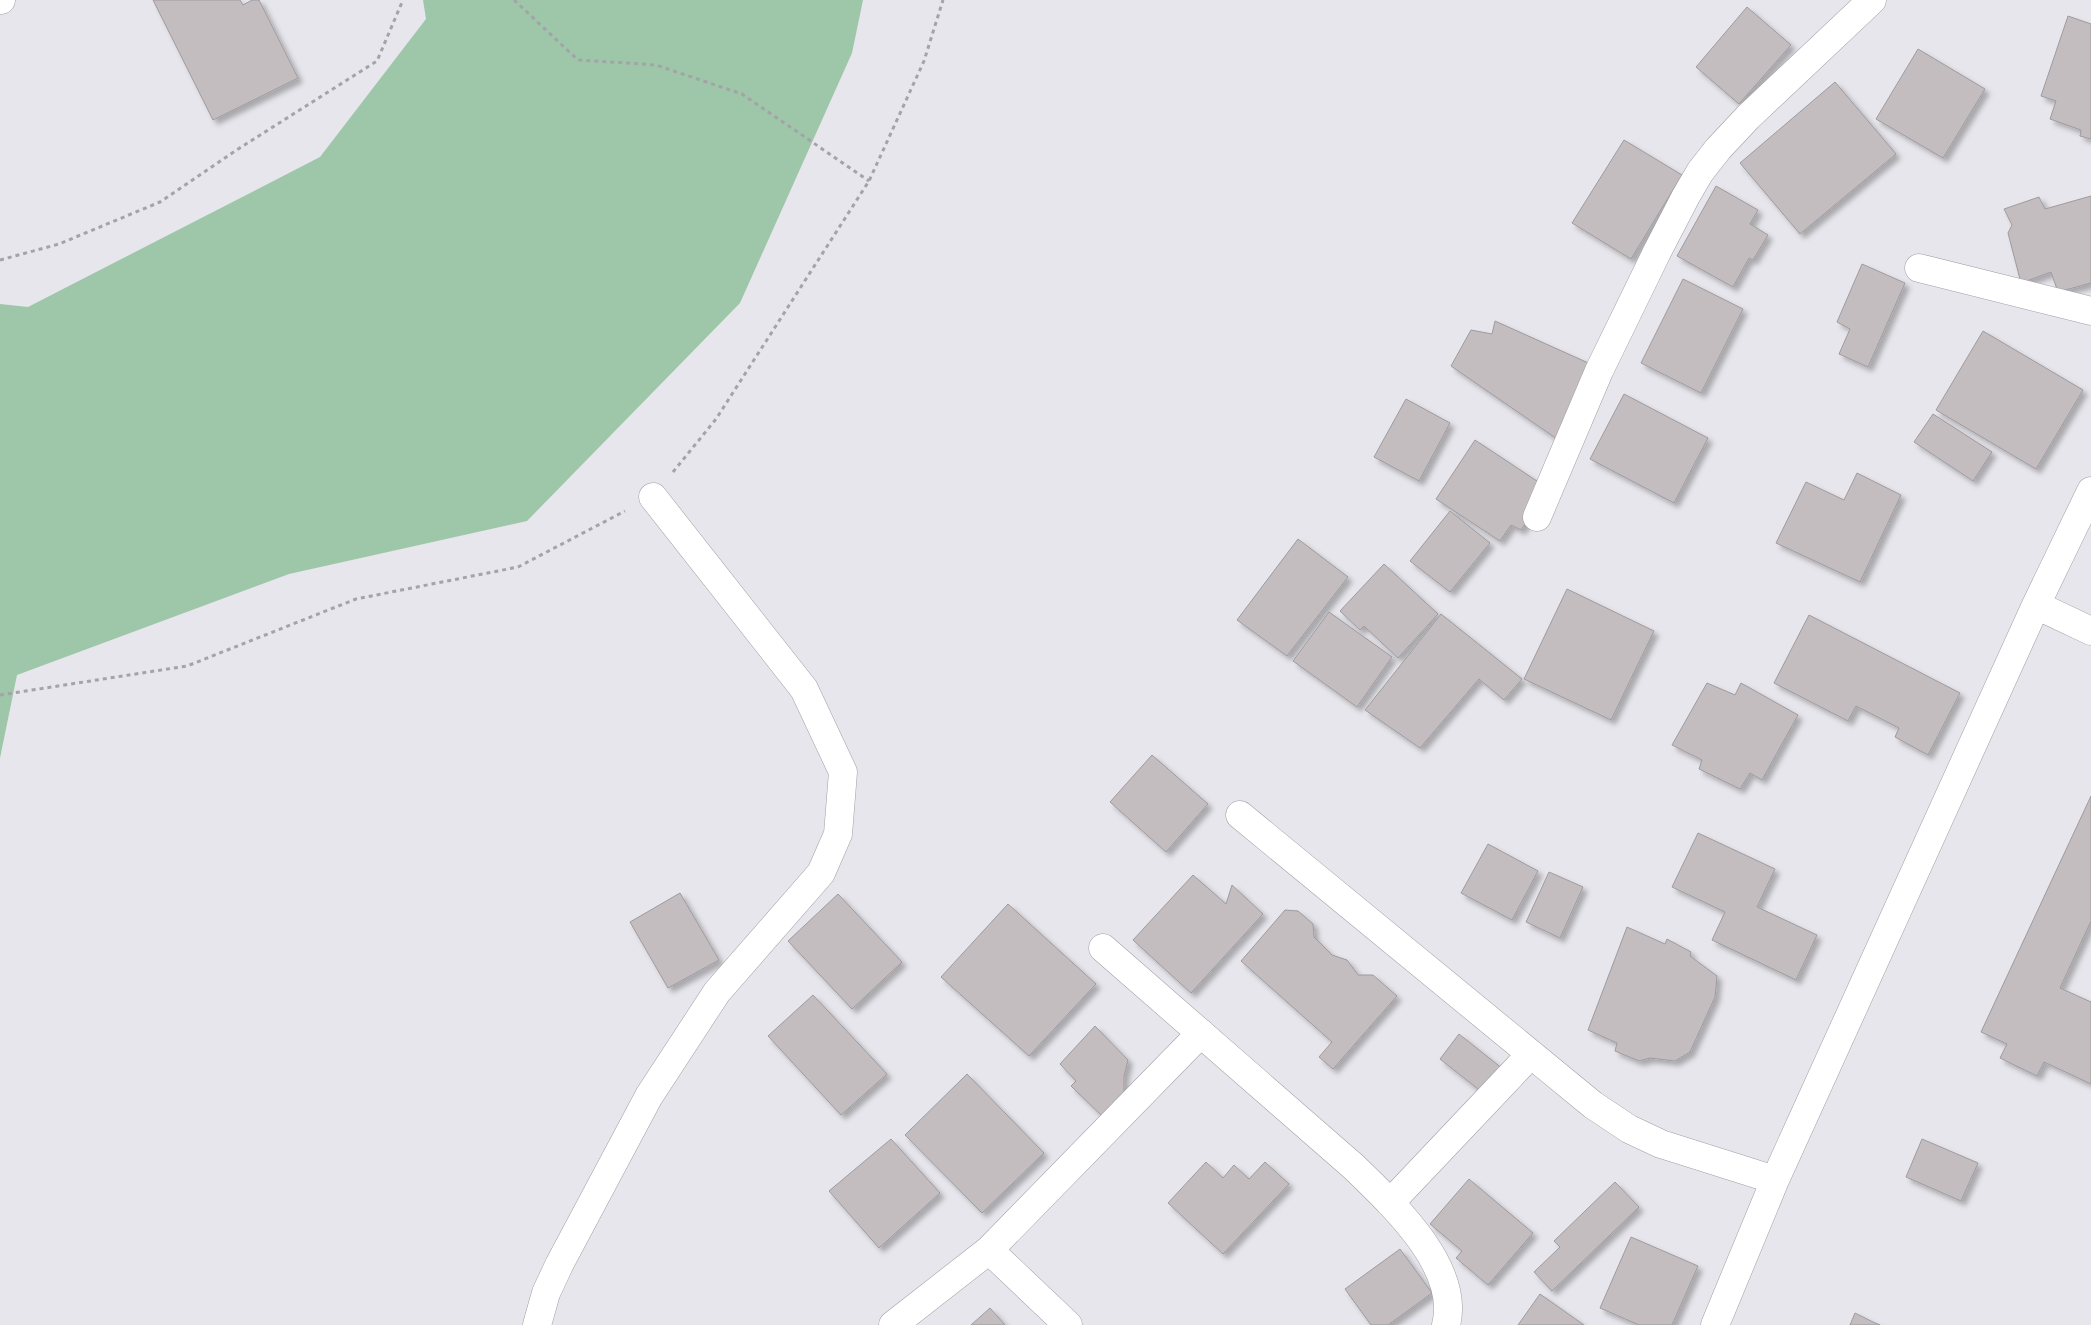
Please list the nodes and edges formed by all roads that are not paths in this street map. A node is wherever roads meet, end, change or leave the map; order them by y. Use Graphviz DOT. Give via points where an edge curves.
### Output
graph roads {
  1 [pos="1872,0"];
  2 [pos="1919,268"];
  3 [pos="2091,311"];
  4 [pos="2091,491"];
  5 [pos="653,497"];
  6 [pos="1538,517"];
  7 [pos="2036,605"];
  8 [pos="2091,631"];
  9 [pos="1240,815"];
  10 [pos="1103,948"];
  11 [pos="1201,1033"];
  12 [pos="1531,1054"];
  13 [pos="1775,1180"];
  14 [pos="1390,1203"];
  15 [pos="989,1250"];
  16 [pos="537,1325"];
  17 [pos="893,1325"];
  18 [pos="1068,1325"];
  19 [pos="1446,1325"];
  20 [pos="1715,1325"];
  1 -- 6 [label="street" via="1748,117 1700,172 1599,372"];
  2 -- 3 [label="street"];
  4 -- 7 [label="street"];
  5 -- 16 [label="street" via="804,689 843,772 838,834 821,873 717,992 649,1096 559,1265 546,1293"];
  7 -- 8 [label="street"];
  7 -- 13 [label="street"];
  9 -- 12 [label="street"];
  10 -- 11 [label="street"];
  11 -- 14 [label="street" via="1354,1167"];
  11 -- 15 [label="street"];
  12 -- 13 [label="street" via="1593,1105 1629,1129 1661,1144"];
  12 -- 14 [label="street"];
  13 -- 20 [label="street"];
  14 -- 19 [label="street" via="1432,1256 1445,1284 1449,1313"];
  15 -- 17 [label="street"];
  15 -- 18 [label="street"];
}
